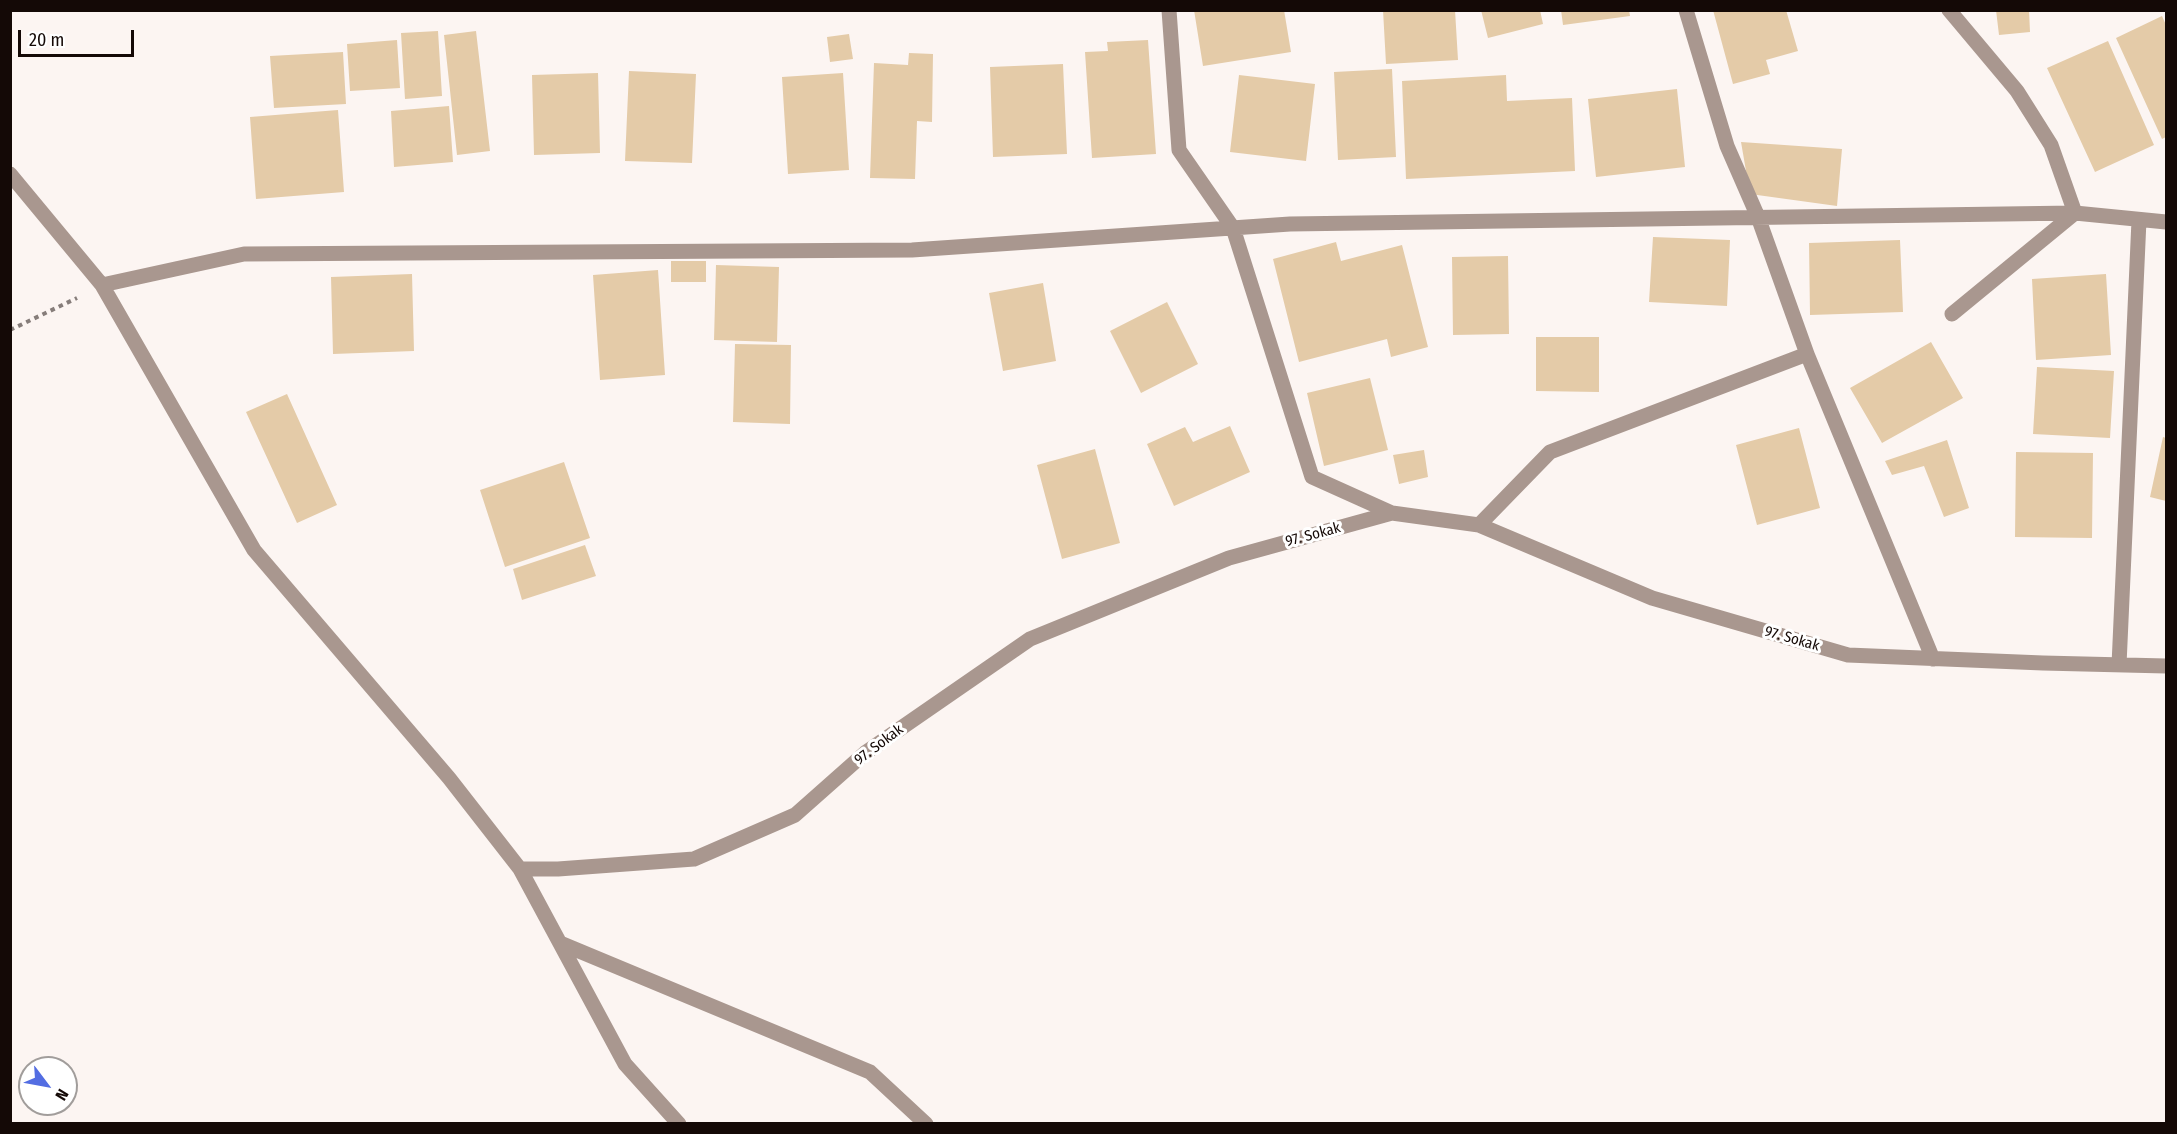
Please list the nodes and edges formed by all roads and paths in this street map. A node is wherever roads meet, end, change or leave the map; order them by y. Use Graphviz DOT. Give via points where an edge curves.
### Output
graph roads {
  1 [pos="1169,10"];
  2 [pos="1686,10"];
  3 [pos="1949,10"];
  4 [pos="10,174"];
  5 [pos="2075,213"];
  6 [pos="1758,217"];
  7 [pos="2139,220"];
  8 [pos="2166,222"];
  9 [pos="1233,228"];
  10 [pos="102,285"];
  11 [pos="1952,314"];
  12 [pos="10,330"];
  13 [pos="1807,354"];
  14 [pos="1392,513"];
  15 [pos="1479,525"];
  16 [pos="1933,659"];
  17 [pos="2119,665"];
  18 [pos="2166,666"];
  19 [pos="520,869"];
  20 [pos="560,943"];
  21 [pos="679,1124"];
  22 [pos="926,1124"];
  1 -- 9 [label="street" via="1179,150"];
  2 -- 6 [label="street" via="1727,146"];
  3 -- 5 [label="street" via="2017,91 2051,145"];
  4 -- 10 [label="street"];
  5 -- 6 [label="street"];
  5 -- 7 [label="street"];
  5 -- 11 [label="street"];
  6 -- 9 [label="street"];
  6 -- 13 [label="street"];
  7 -- 8 [label="street"];
  7 -- 17 [label="street"];
  9 -- 10 [label="street" via="912,250 244,254"];
  9 -- 14 [label="street" via="1312,477"];
  10 -- 12 [label="path"];
  10 -- 19 [label="street" via="254,550 449,778"];
  13 -- 15 [label="street" via="1550,452"];
  13 -- 16 [label="street"];
  14 -- 15 [label="street, 97. Sokak"];
  14 -- 19 [label="street, 97. Sokak" via="1229,558 1030,639 865,753 795,815 694,859"];
  15 -- 16 [label="street, 97. Sokak" via="1662,602 1848,655"];
  16 -- 17 [label="street, 97. Sokak"];
  17 -- 18 [label="street, 97. Sokak"];
  19 -- 20 [label="street"];
  20 -- 21 [label="street" via="626,1064"];
  20 -- 22 [label="street" via="870,1072"];
}
